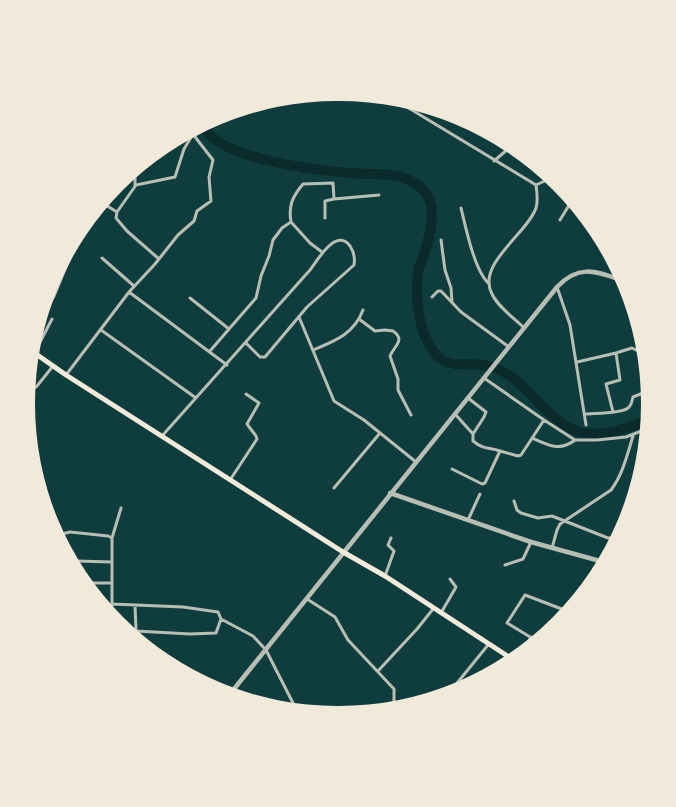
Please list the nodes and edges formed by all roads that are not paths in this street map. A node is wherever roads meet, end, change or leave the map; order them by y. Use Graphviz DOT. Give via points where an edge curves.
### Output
graph roads {
  1 [pos="414,111"];
  2 [pos="195,137"];
  3 [pos="190,140"];
  4 [pos="505,151"];
  5 [pos="494,161"];
  6 [pos="135,179"];
  7 [pos="544,181"];
  8 [pos="536,185"];
  9 [pos="135,186"];
  10 [pos="379,195"];
  11 [pos="334,199"];
  12 [pos="108,206"];
  13 [pos="568,207"];
  14 [pos="460,208"];
  15 [pos="117,212"];
  16 [pos="325,218"];
  17 [pos="560,220"];
  18 [pos="291,222"];
  19 [pos="441,240"];
  20 [pos="322,252"];
  21 [pos="102,258"];
  22 [pos="159,259"];
  23 [pos="614,278"];
  24 [pos="488,283"];
  25 [pos="134,286"];
  26 [pos="556,287"];
  27 [pos="129,292"];
  28 [pos="432,297"];
  29 [pos="190,298"];
  30 [pos="452,302"];
  31 [pos="363,310"];
  32 [pos="299,317"];
  33 [pos="52,319"];
  34 [pos="359,319"];
  35 [pos="524,328"];
  36 [pos="229,329"];
  37 [pos="101,330"];
  38 [pos="42,338"];
  39 [pos="246,343"];
  40 [pos="509,347"];
  41 [pos="313,350"];
  42 [pos="636,350"];
  43 [pos="209,351"];
  44 [pos="616,353"];
  45 [pos="39,356"];
  46 [pos="577,362"];
  47 [pos="226,364"];
  48 [pos="53,366"];
  49 [pos="66,375"];
  50 [pos="485,376"];
  51 [pos="36,388"];
  52 [pos="246,394"];
  53 [pos="640,394"];
  54 [pos="196,398"];
  55 [pos="468,398"];
  56 [pos="612,412"];
  57 [pos="455,414"];
  58 [pos="585,414"];
  59 [pos="411,415"];
  60 [pos="544,420"];
  61 [pos="586,425"];
  62 [pos="380,433"];
  63 [pos="639,433"];
  64 [pos="473,434"];
  65 [pos="162,436"];
  66 [pos="633,436"];
  67 [pos="532,438"];
  68 [pos="575,440"];
  69 [pos="500,451"];
  70 [pos="416,462"];
  71 [pos="452,470"];
  72 [pos="230,480"];
  73 [pos="334,488"];
  74 [pos="390,493"];
  75 [pos="480,494"];
  76 [pos="514,501"];
  77 [pos="121,508"];
  78 [pos="468,521"];
  79 [pos="565,521"];
  80 [pos="64,533"];
  81 [pos="112,538"];
  82 [pos="391,538"];
  83 [pos="610,538"];
  84 [pos="531,542"];
  85 [pos="552,548"];
  86 [pos="343,552"];
  87 [pos="597,560"];
  88 [pos="80,561"];
  89 [pos="112,562"];
  90 [pos="505,565"];
  91 [pos="385,576"];
  92 [pos="450,579"];
  93 [pos="94,583"];
  94 [pos="112,583"];
  95 [pos="306,598"];
  96 [pos="112,604"];
  97 [pos="135,605"];
  98 [pos="561,608"];
  99 [pos="433,609"];
  100 [pos="440,613"];
  101 [pos="221,619"];
  102 [pos="136,629"];
  103 [pos="137,630"];
  104 [pos="531,637"];
  105 [pos="488,645"];
  106 [pos="266,650"];
  107 [pos="506,655"];
  108 [pos="378,671"];
  109 [pos="459,681"];
  110 [pos="235,688"];
  111 [pos="394,701"];
  112 [pos="293,703"];
  1 -- 5 [label="street"];
  2 -- 22 [label="street" via="213,160 208,178 211,201 197,211 194,221"];
  3 -- 9 [label="street" via="175,177"];
  4 -- 5 [label="street"];
  5 -- 8 [label="street"];
  6 -- 9 [label="street"];
  7 -- 8 [label="street"];
  8 -- 24 [label="street" via="536,207 532,216 496,262"];
  9 -- 15 [label="street"];
  10 -- 11 [label="street"];
  11 -- 16 [label="street" via="326,201"];
  11 -- 18 [label="street" via="333,183 304,184 291,200"];
  12 -- 15 [label="street"];
  13 -- 17 [label="street"];
  14 -- 24 [label="street" via="473,253"];
  15 -- 22 [label="street" via="116,218 124,228"];
  18 -- 20 [label="street"];
  18 -- 36 [label="street" via="273,240 256,298"];
  19 -- 30 [label="street"];
  20 -- 32 [label="street" via="338,241 346,242 353,252 354,264"];
  20 -- 39 [label="street"];
  21 -- 25 [label="street"];
  22 -- 25 [label="street"];
  23 -- 26 [label="street" via="584,271 568,276"];
  24 -- 35 [label="street" via="496,300"];
  25 -- 27 [label="street"];
  26 -- 35 [label="street"];
  26 -- 46 [label="street" via="570,325"];
  27 -- 37 [label="street"];
  27 -- 43 [label="street"];
  28 -- 30 [label="street" via="439,290"];
  29 -- 36 [label="street"];
  30 -- 40 [label="street"];
  31 -- 34 [label="street"];
  32 -- 39 [label="street" via="265,357 260,357"];
  32 -- 41 [label="street"];
  33 -- 38 [label="street"];
  34 -- 41 [label="street" via="341,338"];
  34 -- 59 [label="street" via="373,330 388,330 396,334 399,342 391,353 391,360 398,390"];
  35 -- 40 [label="street"];
  36 -- 43 [label="street"];
  37 -- 49 [label="street"];
  37 -- 54 [label="street"];
  39 -- 47 [label="street"];
  40 -- 50 [label="street"];
  41 -- 62 [label="street" via="336,402"];
  42 -- 44 [label="street" via="632,348"];
  43 -- 47 [label="street"];
  44 -- 46 [label="street"];
  44 -- 56 [label="street" via="620,380 606,384"];
  45 -- 48 [label="main road"];
  46 -- 58 [label="street"];
  47 -- 54 [label="street"];
  48 -- 49 [label="main road"];
  48 -- 51 [label="street"];
  49 -- 65 [label="main road"];
  50 -- 55 [label="street"];
  50 -- 60 [label="street"];
  52 -- 72 [label="street" via="259,403 247,424 257,439"];
  53 -- 56 [label="street" via="633,397 628,408"];
  54 -- 65 [label="street"];
  55 -- 57 [label="street"];
  55 -- 64 [label="street" via="486,412"];
  56 -- 58 [label="street"];
  57 -- 64 [label="street"];
  57 -- 70 [label="street"];
  58 -- 61 [label="street"];
  60 -- 67 [label="street"];
  60 -- 68 [label="street"];
  62 -- 70 [label="street"];
  62 -- 73 [label="street"];
  63 -- 66 [label="street"];
  64 -- 69 [label="street" via="473,441 480,447"];
  65 -- 72 [label="main road"];
  66 -- 68 [label="street"];
  66 -- 79 [label="street" via="621,474 611,490"];
  67 -- 68 [label="street" via="557,447"];
  67 -- 69 [label="street" via="520,456"];
  69 -- 71 [label="street" via="483,484"];
  70 -- 74 [label="street"];
  72 -- 86 [label="main road"];
  74 -- 78 [label="street"];
  74 -- 86 [label="street"];
  75 -- 78 [label="street"];
  76 -- 79 [label="street" via="521,513 541,519 552,516"];
  77 -- 81 [label="street"];
  78 -- 84 [label="street"];
  79 -- 83 [label="street"];
  79 -- 85 [label="street" via="557,530"];
  80 -- 81 [label="street"];
  81 -- 89 [label="street"];
  82 -- 91 [label="street" via="388,545 394,551"];
  84 -- 85 [label="street"];
  84 -- 90 [label="street" via="523,559"];
  85 -- 87 [label="street"];
  86 -- 91 [label="main road"];
  86 -- 95 [label="street"];
  88 -- 89 [label="street"];
  89 -- 94 [label="street"];
  91 -- 99 [label="main road"];
  92 -- 100 [label="street" via="456,587"];
  93 -- 94 [label="street"];
  94 -- 96 [label="street"];
  95 -- 106 [label="street"];
  95 -- 108 [label="street" via="335,617 348,640"];
  96 -- 97 [label="street"];
  97 -- 101 [label="street" via="218,612"];
  97 -- 102 [label="street"];
  98 -- 104 [label="street" via="525,595 507,623"];
  99 -- 100 [label="main road"];
  99 -- 108 [label="street"];
  100 -- 105 [label="main road"];
  101 -- 103 [label="street" via="216,633"];
  101 -- 106 [label="street" via="253,636"];
  105 -- 107 [label="main road"];
  105 -- 109 [label="street"];
  106 -- 110 [label="street"];
  106 -- 112 [label="street"];
  108 -- 111 [label="street" via="394,689"];
}
